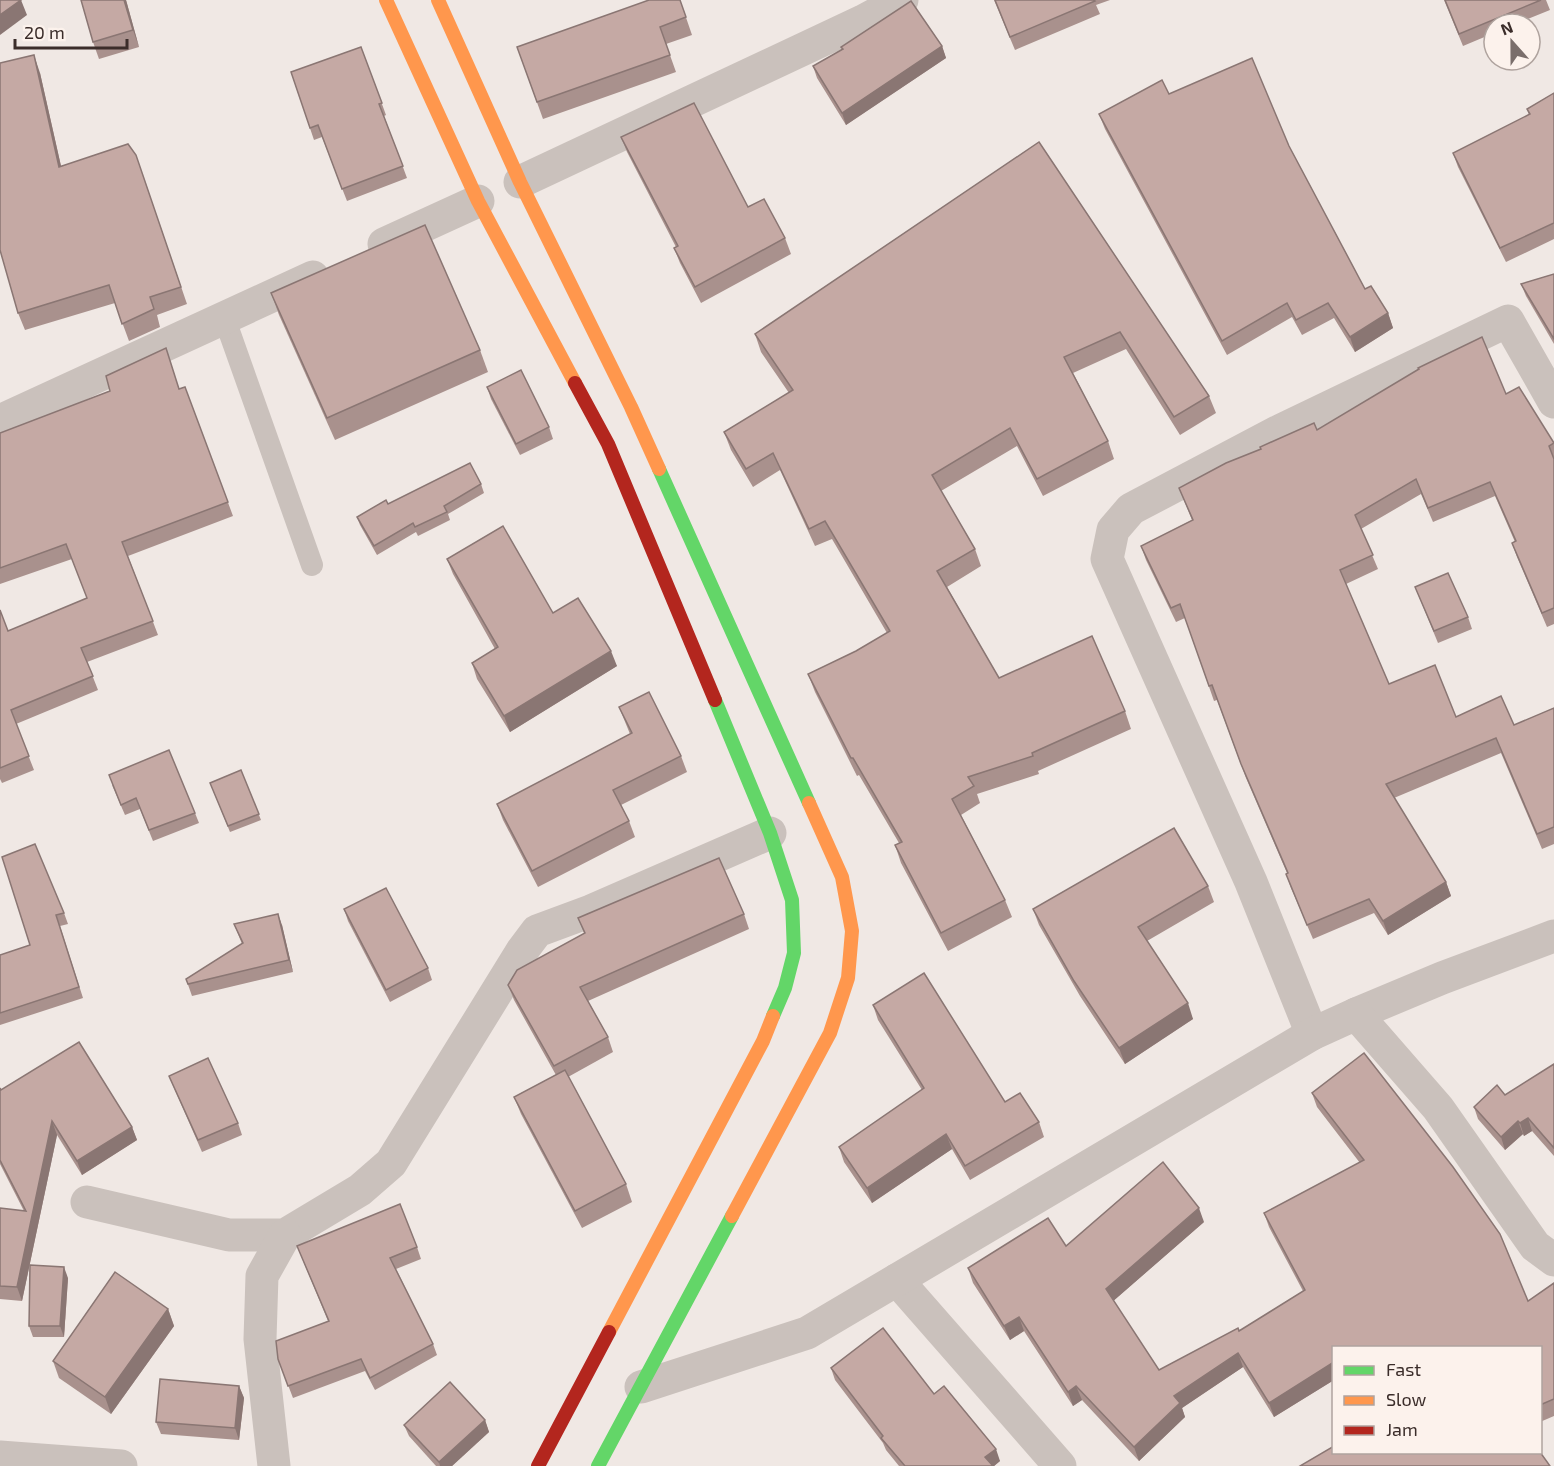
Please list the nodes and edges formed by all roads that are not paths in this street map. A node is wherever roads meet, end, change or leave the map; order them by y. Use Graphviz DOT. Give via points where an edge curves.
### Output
graph roads {
  1 [pos="386,0"];
  2 [pos="438,0"];
  3 [pos="902,0"];
  4 [pos="520,182"];
  5 [pos="478,201"];
  6 [pos="224,317"];
  7 [pos="1554,402"];
  8 [pos="0,421"];
  9 [pos="312,565"];
  10 [pos="770,833"];
  11 [pos="1554,936"];
  12 [pos="1356,1014"];
  13 [pos="1312,1034"];
  14 [pos="87,1202"];
  15 [pos="285,1235"];
  16 [pos="1554,1260"];
  17 [pos="897,1280"];
  18 [pos="640,1387"];
  19 [pos="0,1457"];
  20 [pos="121,1466"];
  21 [pos="274,1466"];
  22 [pos="538,1466"];
  23 [pos="598,1466"];
  24 [pos="1060,1466"];
  1 -- 5 [label="street"];
  2 -- 4 [label="street"];
  3 -- 4 [label="street"];
  4 -- 18 [label="street" via="631,407 842,877 852,931 848,978 830,1034"];
  5 -- 6 [label="street"];
  5 -- 10 [label="street" via="608,444"];
  6 -- 8 [label="street"];
  6 -- 9 [label="lane"];
  7 -- 13 [label="street" via="1508,321 1281,430 1151,498 1131,509 1113,530 1107,559 1251,882"];
  10 -- 15 [label="street" via="537,931 392,1163 360,1190"];
  10 -- 22 [label="street" via="792,900 794,953 785,988 763,1041"];
  11 -- 12 [label="street"];
  12 -- 13 [label="street"];
  12 -- 16 [label="street" via="1438,1108 1535,1246"];
  13 -- 17 [label="street"];
  14 -- 15 [label="street" via="229,1235"];
  15 -- 21 [label="street" via="262,1276 260,1339"];
  17 -- 18 [label="street" via="807,1333"];
  17 -- 24 [label="street"];
  18 -- 23 [label="street"];
  19 -- 20 [label="street"];
}
